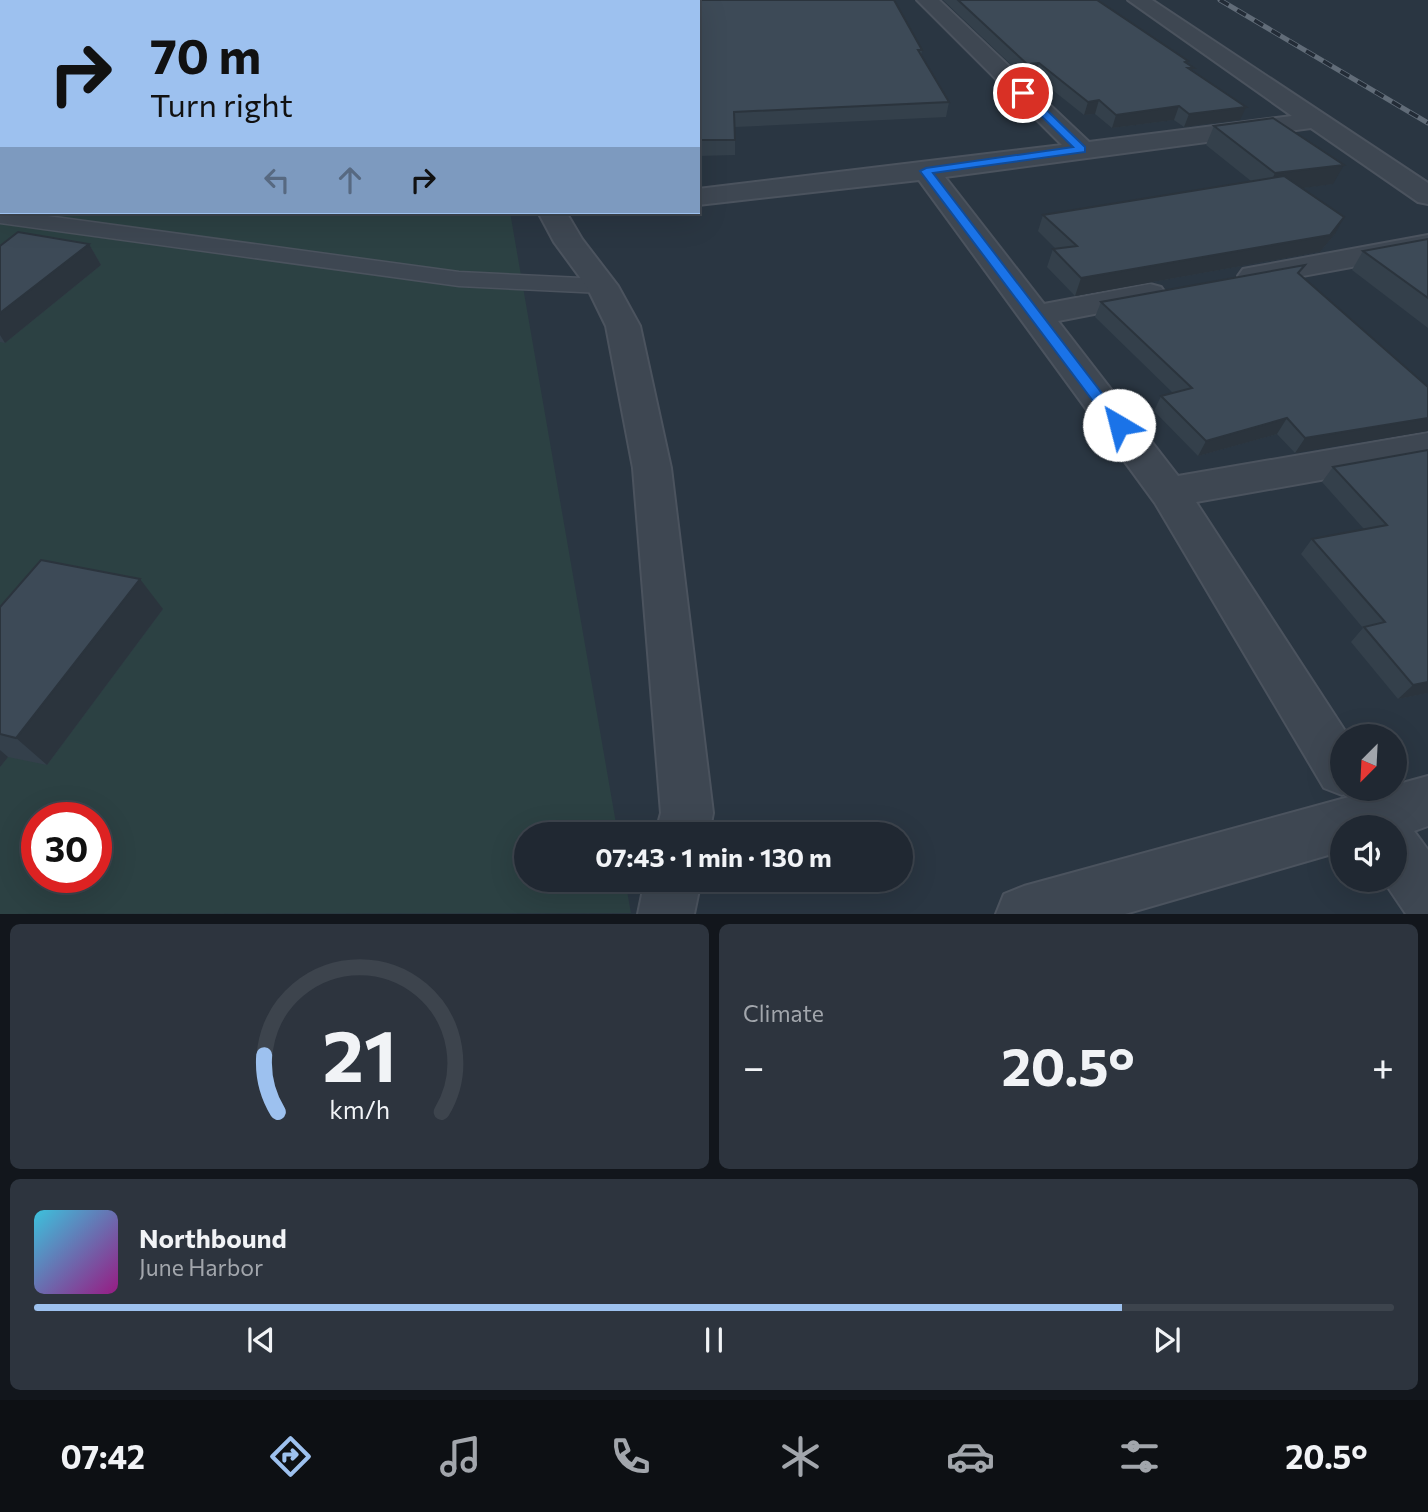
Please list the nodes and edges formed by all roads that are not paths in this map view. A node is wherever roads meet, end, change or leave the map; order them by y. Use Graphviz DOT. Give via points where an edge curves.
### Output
graph roads {
  1 [pos="927,0"];
  2 [pos="1138,0"];
  3 [pos="1316,120"];
  4 [pos="1081,149"];
  5 [pos="926,171"];
  6 [pos="1428,196"];
  7 [pos="700,197"];
  8 [pos="559,214"];
  9 [pos="0,216"];
  10 [pos="1428,244"];
  11 [pos="1225,281"];
  12 [pos="602,286"];
  13 [pos="1185,288"];
  14 [pos="1036,315"];
  15 [pos="1428,447"];
  16 [pos="1169,492"];
  17 [pos="1428,801"];
  18 [pos="1368,811"];
  19 [pos="685,822"];
  20 [pos="671,892"];
  21 [pos="1428,897"];
  22 [pos="666,914"];
  23 [pos="1024,914"];
  1 -- 4 [label="street"];
  2 -- 3 [label="street"];
  3 -- 4 [label="street"];
  3 -- 6 [label="street"];
  4 -- 5 [label="street"];
  5 -- 7 [label="street"];
  5 -- 14 [label="street"];
  8 -- 12 [label="street" via="569,242"];
  9 -- 12 [label="lane" via="445,278"];
  10 -- 11 [label="street"];
  12 -- 19 [label="street" via="623,326 652,468"];
  13 -- 14 [label="street"];
  14 -- 16 [label="street"];
  15 -- 16 [label="street"];
  16 -- 18 [label="street"];
  17 -- 18 [label="street"];
  18 -- 21 [label="street"];
  18 -- 23 [label="street"];
  20 -- 22 [label="street"];
}
